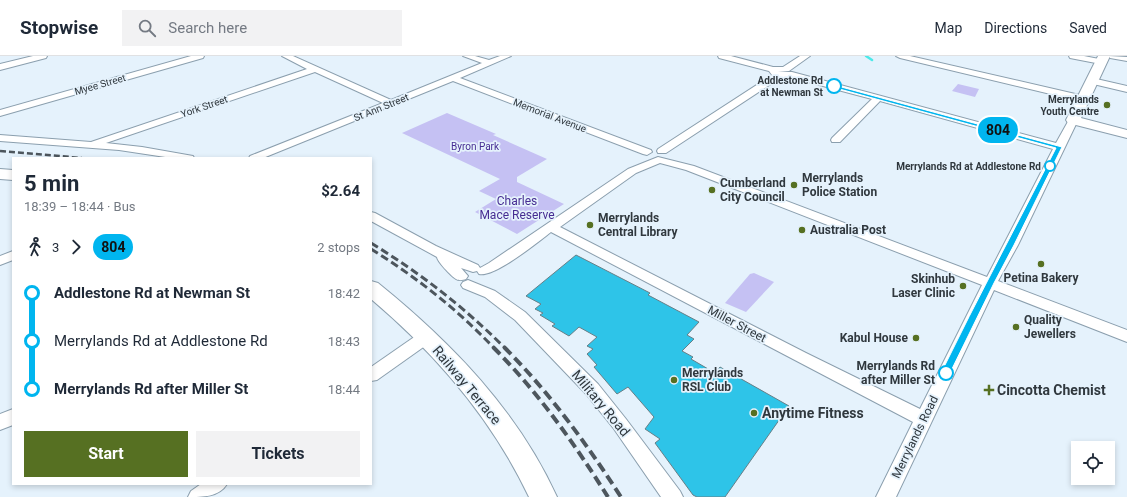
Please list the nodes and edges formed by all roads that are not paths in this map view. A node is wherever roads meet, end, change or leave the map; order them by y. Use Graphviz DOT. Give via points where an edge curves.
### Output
graph roads {
  1 [pos="43,56"];
  2 [pos="200,56"];
  3 [pos="286,56"];
  4 [pos="467,56"];
  5 [pos="507,56"];
  6 [pos="722,56"];
  7 [pos="806,56"];
  8 [pos="900,56"];
  9 [pos="1073,56"];
  10 [pos="1113,56"];
  11 [pos="1103,59"];
  12 [pos="1127,59"];
  13 [pos="489,63"];
  14 [pos="0,67"];
  15 [pos="315,69"];
  16 [pos="781,72"];
  17 [pos="453,78"];
  18 [pos="1092,81"];
  19 [pos="1127,89"];
  20 [pos="878,98"];
  21 [pos="1084,99"];
  22 [pos="391,103"];
  23 [pos="0,113"];
  24 [pos="1073,120"];
  25 [pos="1127,134"];
  26 [pos="0,138"];
  27 [pos="836,140"];
  28 [pos="94,144"];
  29 [pos="1059,147"];
  30 [pos="646,153"];
  31 [pos="183,157"];
  32 [pos="256,157"];
  33 [pos="662,157"];
  34 [pos="0,170"];
  35 [pos="12,170"];
  36 [pos="632,172"];
  37 [pos="0,174"];
  38 [pos="12,175"];
  39 [pos="372,217"];
  40 [pos="551,227"];
  41 [pos="431,249"];
  42 [pos="12,255"];
  43 [pos="0,260"];
  44 [pos="481,272"];
  45 [pos="464,280"];
  46 [pos="990,283"];
  47 [pos="372,289"];
  48 [pos="520,316"];
  49 [pos="1127,336"];
  50 [pos="426,337"];
  51 [pos="372,374"];
  52 [pos="12,417"];
  53 [pos="924,419"];
  54 [pos="0,423"];
  55 [pos="216,485"];
  56 [pos="537,494"];
  57 [pos="198,497"];
  58 [pos="673,497"];
  59 [pos="886,497"];
  1 -- 14 [label="street"];
  2 -- 23 [label="street, Myee Street"];
  3 -- 15 [label="street"];
  4 -- 13 [label="street"];
  5 -- 13 [label="street, St Ann Street"];
  6 -- 16 [label="street"];
  7 -- 16 [label="street"];
  8 -- 21 [label="street"];
  9 -- 11 [label="street"];
  10 -- 12 [label="street"];
  11 -- 18 [label="main road, Merrylands Road"];
  13 -- 17 [label="street, St Ann Street"];
  15 -- 22 [label="street"];
  15 -- 28 [label="street, York Street"];
  16 -- 20 [label="street"];
  16 -- 33 [label="street"];
  17 -- 22 [label="street, St Ann Street"];
  17 -- 30 [label="street, Memorial Avenue"];
  18 -- 19 [label="street"];
  18 -- 21 [label="main road, Merrylands Road"];
  20 -- 27 [label="street"];
  20 -- 29 [label="street"];
  21 -- 24 [label="main road, Merrylands Road"];
  22 -- 32 [label="street, St Ann Street"];
  24 -- 25 [label="main road"];
  24 -- 29 [label="street, Merrylands Road"];
  26 -- 28 [label="street"];
  28 -- 31 [label="street"];
  29 -- 46 [label="street, Merrylands Road"];
  30 -- 33 [label="street, Memorial Avenue" via="650,159"];
  30 -- 36 [label="street"];
  33 -- 36 [label="street"];
  33 -- 46 [label="street"];
  34 -- 35 [label="main road"];
  36 -- 40 [label="street"];
  37 -- 38 [label="main road"];
  39 -- 41 [label="street, Military Road"];
  40 -- 44 [label="street"];
  40 -- 53 [label="street, Miller Street"];
  41 -- 44 [label="street, Military Road"];
  41 -- 45 [label="street, Military Road" via="450,264"];
  42 -- 43 [label="street"];
  44 -- 45 [label="street" via="465,271"];
  44 -- 48 [label="street, Military Road" via="512,303"];
  45 -- 48 [label="street, Military Road" via="490,294"];
  46 -- 49 [label="street"];
  46 -- 53 [label="street, Merrylands Road"];
  47 -- 50 [label="main road, Railway Terrace"];
  48 -- 58 [label="street, Military Road" via="592,389"];
  50 -- 51 [label="street"];
  50 -- 56 [label="main road, Railway Terrace" via="463,376 517,448"];
  52 -- 54 [label="street"];
  53 -- 59 [label="street, Merrylands Road"];
  55 -- 57 [label="street"];
}
